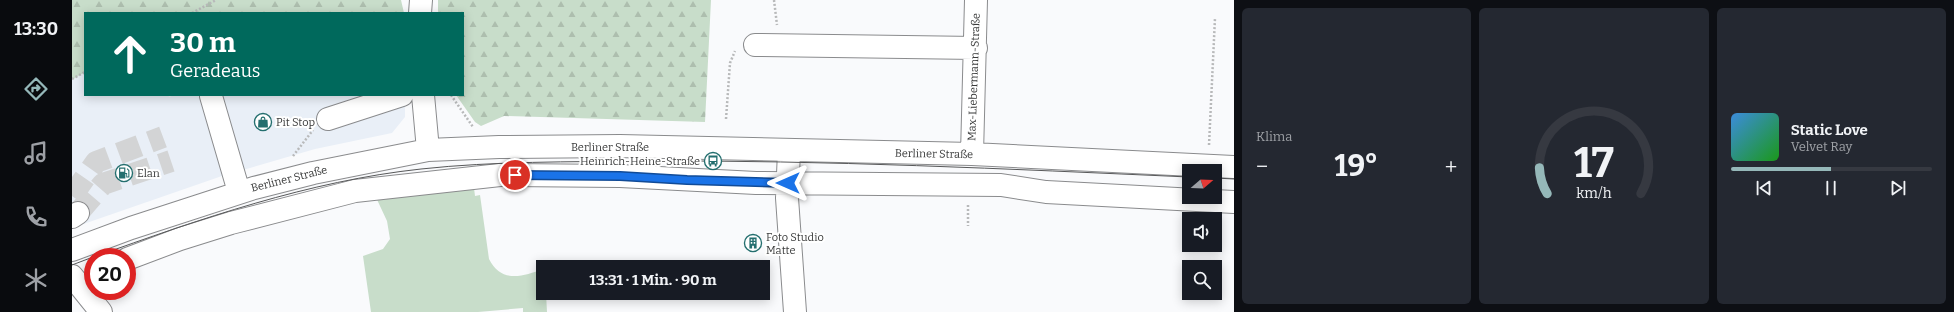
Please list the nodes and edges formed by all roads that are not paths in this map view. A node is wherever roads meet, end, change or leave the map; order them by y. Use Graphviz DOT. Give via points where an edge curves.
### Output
graph roads {
  1 [pos="421,0"];
  2 [pos="976,0"];
  3 [pos="420,12"];
  4 [pos="755,45"];
  5 [pos="976,48"];
  6 [pos="211,96"];
  7 [pos="399,96"];
  8 [pos="423,96"];
  9 [pos="328,119"];
  10 [pos="428,150"];
  11 [pos="789,151"];
  12 [pos="972,154"];
  13 [pos="1234,167"];
  14 [pos="788,183"];
  15 [pos="239,192"];
  16 [pos="1234,202"];
  17 [pos="72,250"];
  18 [pos="136,256"];
  19 [pos="78,277"];
  20 [pos="101,312"];
  21 [pos="795,312"];
  1 -- 3 [label="street"];
  2 -- 5 [label="street, Max-Liebermann-Straße"];
  4 -- 5 [label="street"];
  5 -- 12 [label="street, Max-Liebermann-Straße"];
  6 -- 15 [label="street"];
  7 -- 9 [label="street"];
  8 -- 10 [label="street"];
  10 -- 11 [label="street, Berliner Straße" via="620,146"];
  10 -- 15 [label="street, Berliner Straße" via="312,172"];
  11 -- 12 [label="street, Berliner Straße"];
  11 -- 14 [label="street"];
  12 -- 13 [label="street, Berliner Straße"];
  14 -- 16 [label="street" via="1001,185 1046,192"];
  14 -- 18 [label="street" via="620,176 500,175 355,191 231,223"];
  14 -- 21 [label="street"];
  15 -- 17 [label="street, Berliner Straße"];
  19 -- 20 [label="street"];
}
